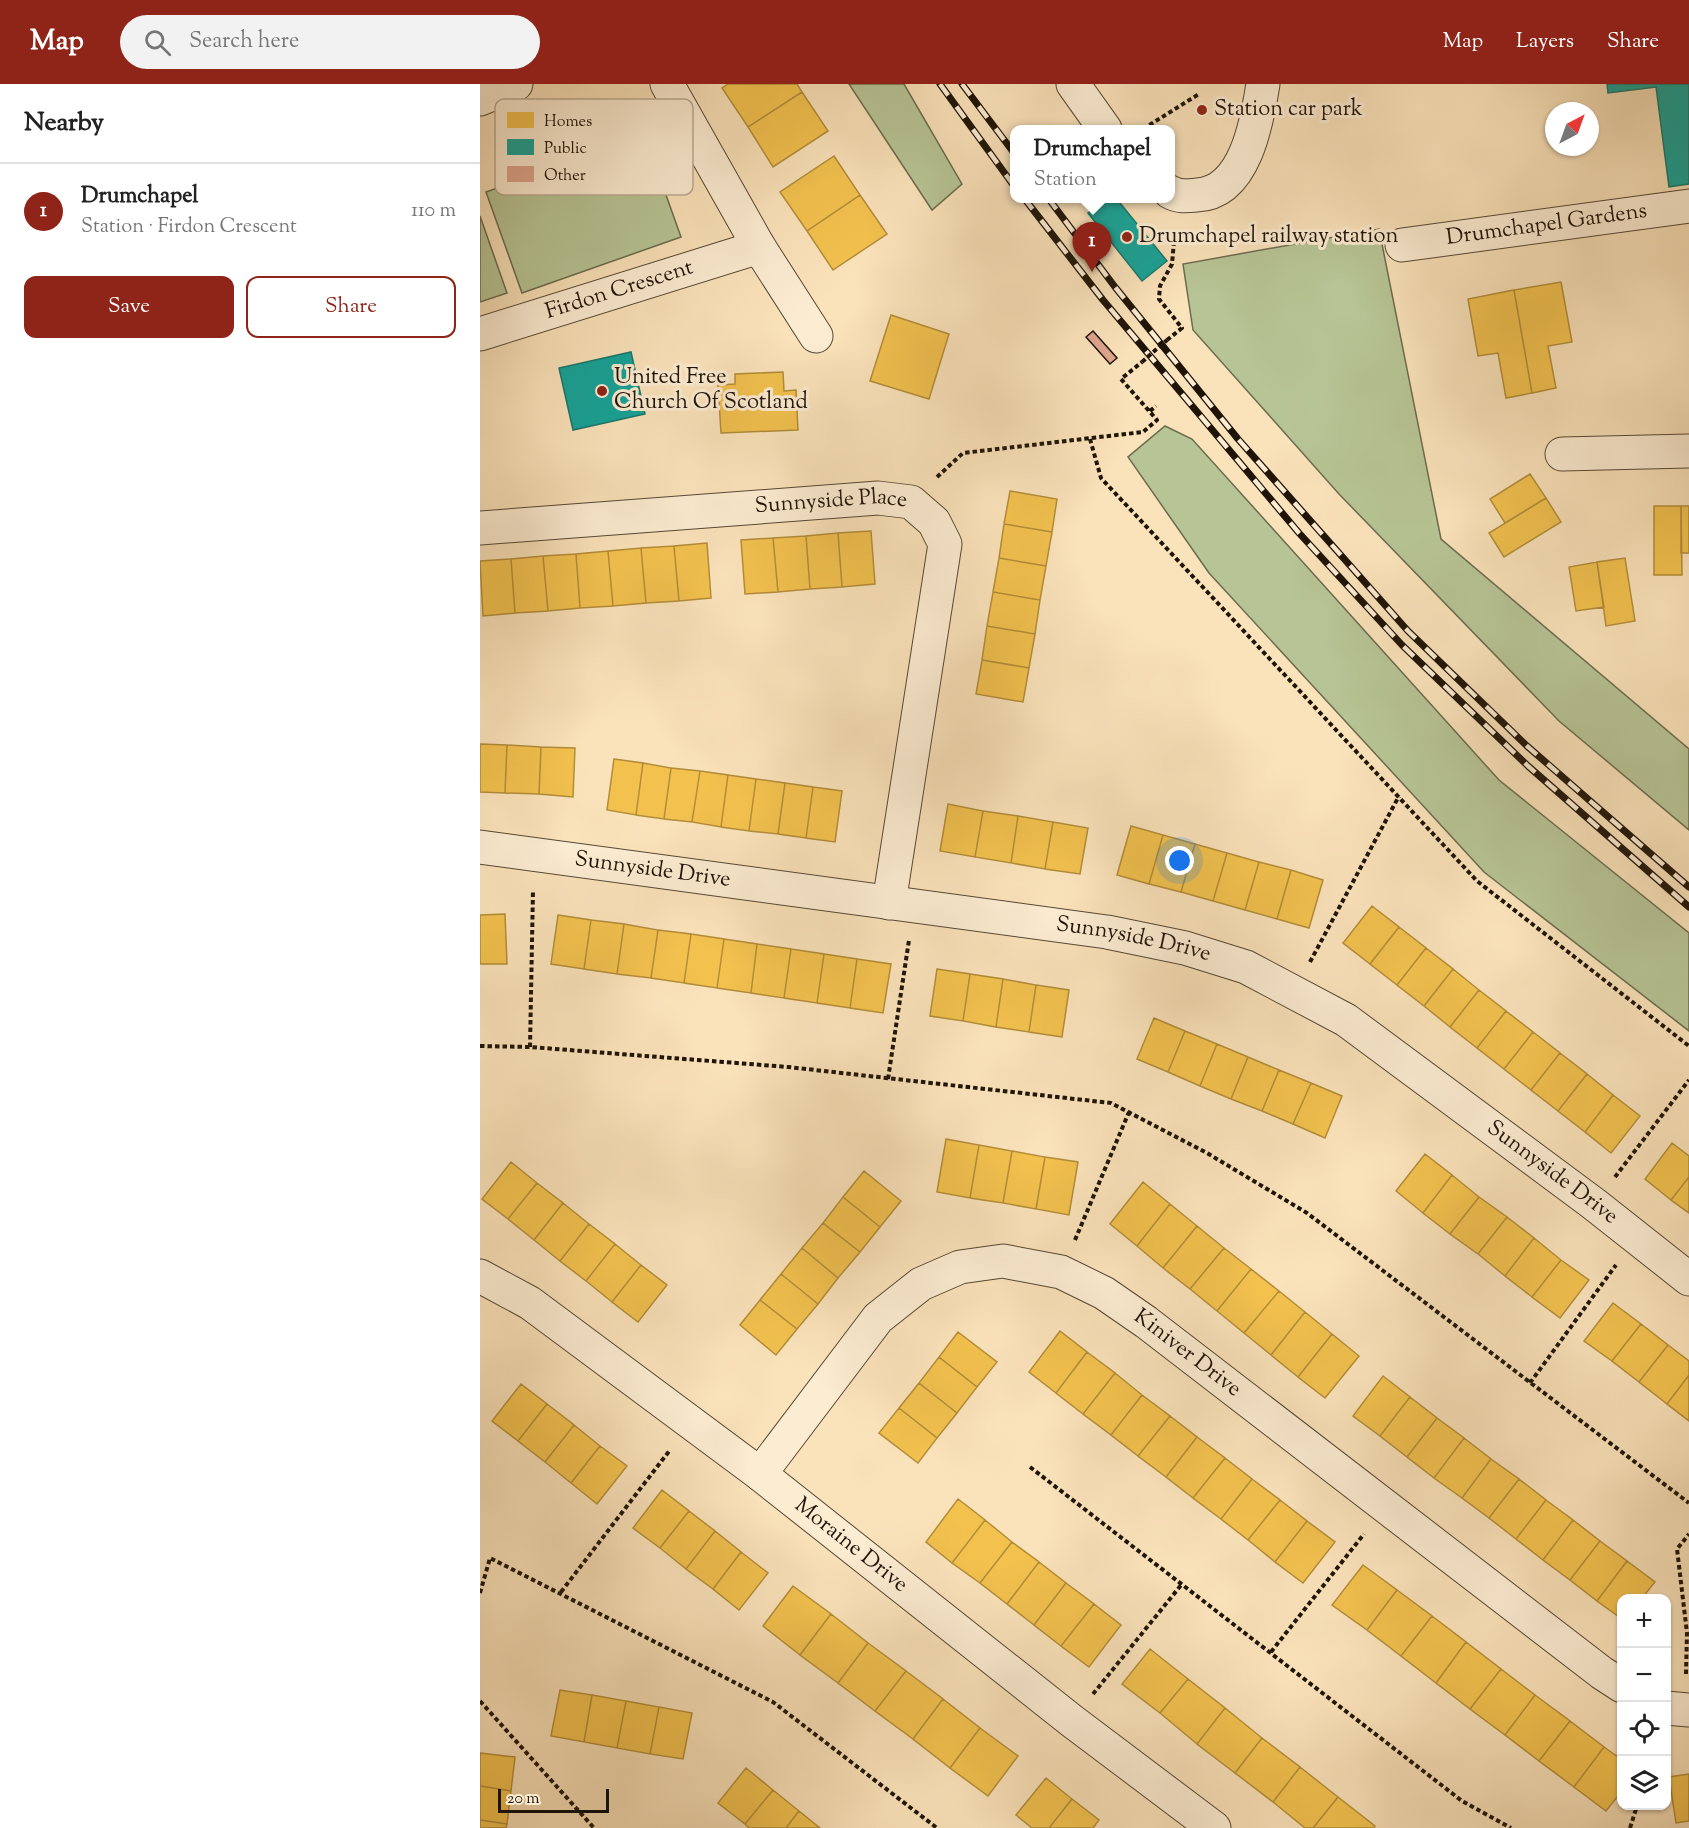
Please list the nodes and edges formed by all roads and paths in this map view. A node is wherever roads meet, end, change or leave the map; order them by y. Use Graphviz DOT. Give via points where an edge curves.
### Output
graph roads {
  1 [pos="516,84"];
  2 [pos="667,84"];
  3 [pos="1072,84"];
  4 [pos="1263,84"];
  5 [pos="1199,94"];
  6 [pos="480,99"];
  7 [pos="675,99"];
  8 [pos="1102,125"];
  9 [pos="1149,125"];
  10 [pos="693,130"];
  11 [pos="1175,194"];
  12 [pos="1174,203"];
  13 [pos="1689,206"];
  14 [pos="1402,245"];
  15 [pos="759,247"];
  16 [pos="480,334"];
  17 [pos="816,336"];
  18 [pos="1156,406"];
  19 [pos="1150,411"];
  20 [pos="1090,438"];
  21 [pos="1689,451"];
  22 [pos="1562,453"];
  23 [pos="911,502"];
  24 [pos="480,528"];
  25 [pos="1399,796"];
  26 [pos="480,847"];
  27 [pos="533,854"];
  28 [pos="902,904"];
  29 [pos="1294,991"];
  30 [pos="480,1046"];
  31 [pos="1689,1046"];
  32 [pos="530,1047"];
  33 [pos="888,1078"];
  34 [pos="1689,1080"];
  35 [pos="1129,1112"];
  36 [pos="1594,1204"];
  37 [pos="1635,1237"];
  38 [pos="1061,1272"];
  39 [pos="480,1276"];
  40 [pos="1689,1279"];
  41 [pos="1530,1383"];
  42 [pos="691,1422"];
  43 [pos="1030,1467"];
  44 [pos="760,1474"];
  45 [pos="1689,1503"];
  46 [pos="1385,1507"];
  47 [pos="1689,1534"];
  48 [pos="1182,1584"];
  49 [pos="561,1592"];
  50 [pos="480,1593"];
  51 [pos="1271,1652"];
  52 [pos="1617,1683"];
  53 [pos="480,1701"];
  54 [pos="1680,1710"];
  55 [pos="1072,1720"];
  56 [pos="1636,1810"];
  57 [pos="594,1828"];
  58 [pos="937,1828"];
  59 [pos="1214,1828"];
  60 [pos="1511,1828"];
  61 [pos="1630,1828"];
  1 -- 6 [label="street"];
  2 -- 7 [label="street"];
  3 -- 8 [label="street"];
  4 -- 11 [label="street" via="1257,121 1242,162 1227,181 1209,194"];
  5 -- 9 [label="path"];
  10 -- 15 [label="street"];
  12 -- 19 [label="path, bridge" via="1172,264 1160,286 1159,299 1182,328 1121,379"];
  13 -- 14 [label="street, Drumchapel Gardens"];
  15 -- 16 [label="street, Firdon Crescent"];
  15 -- 17 [label="street"];
  18 -- 19 [label="path"];
  19 -- 20 [label="path" via="1157,420 1143,432"];
  20 -- 23 [label="path" via="963,453"];
  20 -- 25 [label="path" via="1101,478"];
  21 -- 22 [label="street"];
  23 -- 24 [label="street, Sunnyside Place" via="878,498"];
  23 -- 28 [label="street, Sunnyside Place" via="934,522 945,544"];
  25 -- 29 [label="path"];
  25 -- 31 [label="path" via="1477,881"];
  26 -- 27 [label="street, Sunnyside Drive"];
  27 -- 28 [label="street, Sunnyside Drive"];
  27 -- 32 [label="path"];
  28 -- 29 [label="street, Sunnyside Drive" via="1107,932 1185,948 1246,968"];
  28 -- 33 [label="path"];
  29 -- 36 [label="street, Sunnyside Drive" via="1346,1020"];
  30 -- 32 [label="path"];
  32 -- 33 [label="path"];
  33 -- 35 [label="path" via="1111,1103"];
  34 -- 36 [label="path"];
  35 -- 38 [label="path"];
  35 -- 41 [label="path" via="1208,1153 1307,1213"];
  36 -- 37 [label="street, Sunnyside Drive"];
  37 -- 40 [label="street, Sunnyside Drive"];
  37 -- 41 [label="path"];
  38 -- 44 [label="street, Kiniver Drive" via="1003,1261 960,1267 921,1284 878,1318"];
  38 -- 46 [label="street, Kiniver Drive" via="1104,1293 1146,1322"];
  39 -- 42 [label="street, Moraine Drive" via="530,1304"];
  41 -- 45 [label="path"];
  42 -- 44 [label="street, Moraine Drive"];
  42 -- 49 [label="path"];
  43 -- 48 [label="path"];
  44 -- 55 [label="street, Moraine Drive"];
  46 -- 51 [label="path"];
  46 -- 52 [label="street, Kiniver Drive"];
  47 -- 54 [label="path" via="1677,1549 1687,1633"];
  48 -- 51 [label="path"];
  48 -- 55 [label="path"];
  49 -- 50 [label="path" via="490,1558"];
  49 -- 58 [label="path" via="773,1702"];
  51 -- 60 [label="path" via="1462,1801"];
  53 -- 57 [label="path"];
  55 -- 59 [label="street, Moraine Drive"];
  56 -- 61 [label="path"];
}
